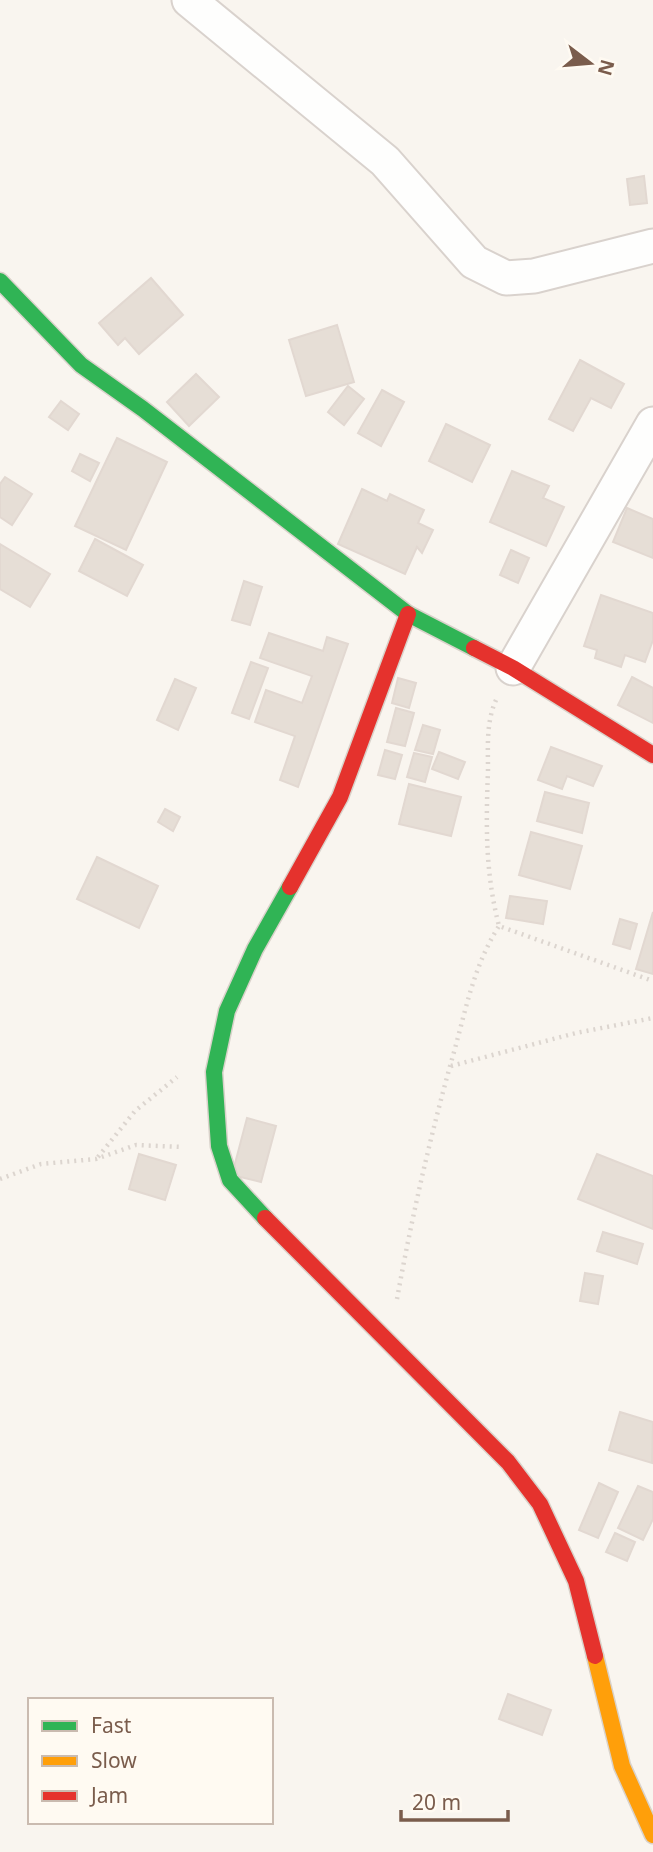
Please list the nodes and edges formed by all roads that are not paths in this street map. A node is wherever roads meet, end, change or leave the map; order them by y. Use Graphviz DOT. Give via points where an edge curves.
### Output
graph roads {
  1 [pos="189,0"];
  2 [pos="653,246"];
  3 [pos="0,281"];
  4 [pos="653,424"];
  5 [pos="408,614"];
  6 [pos="513,668"];
  7 [pos="653,755"];
  8 [pos="653,1835"];
  1 -- 2 [label="street" via="385,161 474,262 506,278 534,276"];
  3 -- 5 [label="street" via="81,365"];
  4 -- 6 [label="street"];
  5 -- 6 [label="street"];
  5 -- 8 [label="street" via="340,797 255,949 227,1011 214,1082 221,1151 230,1180 388,1346 508,1462 540,1504 576,1581 622,1766"];
  6 -- 7 [label="street"];
}
